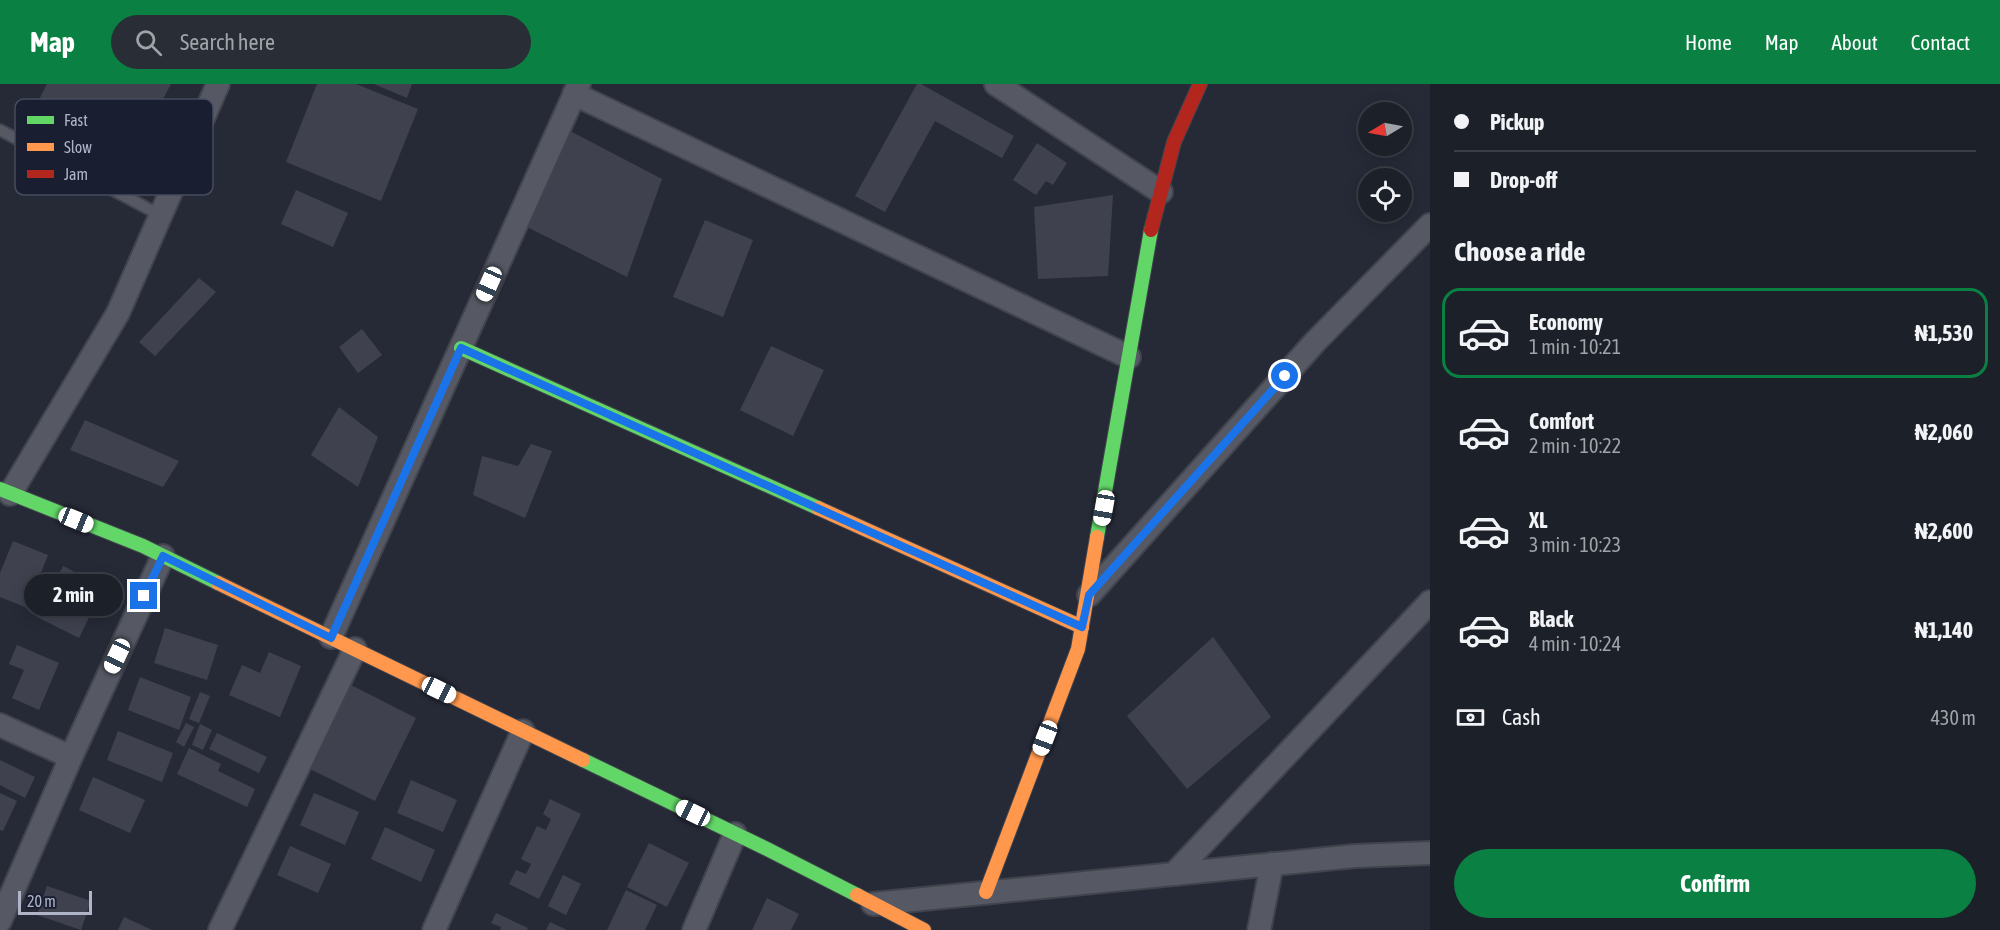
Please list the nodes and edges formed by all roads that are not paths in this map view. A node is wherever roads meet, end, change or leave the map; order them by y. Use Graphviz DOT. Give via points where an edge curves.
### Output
graph roads {
  1 [pos="219,84"];
  2 [pos="996,84"];
  3 [pos="1200,84"];
  4 [pos="576,89"];
  5 [pos="212,99"];
  6 [pos="0,130"];
  7 [pos="15,138"];
  8 [pos="1161,192"];
  9 [pos="122,195"];
  10 [pos="169,195"];
  11 [pos="160,215"];
  12 [pos="1430,225"];
  13 [pos="461,348"];
  14 [pos="1129,357"];
  15 [pos="5,491"];
  16 [pos="163,556"];
  17 [pos="1089,595"];
  18 [pos="1430,602"];
  19 [pos="1082,627"];
  20 [pos="331,638"];
  21 [pos="355,649"];
  22 [pos="0,725"];
  23 [pos="523,731"];
  24 [pos="71,757"];
  25 [pos="735,834"];
  26 [pos="1430,853"];
  27 [pos="1272,864"];
  28 [pos="1174,874"];
  29 [pos="986,892"];
  30 [pos="873,904"];
  31 [pos="0,921"];
  32 [pos="220,930"];
  33 [pos="434,930"];
  34 [pos="694,930"];
  35 [pos="924,930"];
  36 [pos="1259,930"];
  1 -- 5 [label="street"];
  2 -- 8 [label="street"];
  3 -- 8 [label="street" via="1174,142"];
  4 -- 13 [label="street"];
  4 -- 14 [label="street"];
  6 -- 7 [label="lane"];
  8 -- 14 [label="street"];
  9 -- 11 [label="lane"];
  10 -- 11 [label="street"];
  11 -- 15 [label="street" via="118,313"];
  12 -- 17 [label="street" via="1315,342"];
  13 -- 19 [label="street"];
  13 -- 20 [label="street"];
  14 -- 17 [label="street"];
  15 -- 16 [label="street"];
  16 -- 20 [label="street"];
  16 -- 24 [label="street"];
  17 -- 19 [label="street"];
  18 -- 28 [label="street"];
  19 -- 29 [label="street" via="1078,649"];
  20 -- 21 [label="street"];
  21 -- 23 [label="street"];
  21 -- 32 [label="street"];
  22 -- 24 [label="street"];
  23 -- 25 [label="street"];
  23 -- 33 [label="street"];
  24 -- 31 [label="street"];
  25 -- 30 [label="street"];
  25 -- 34 [label="street"];
  26 -- 27 [label="street"];
  27 -- 28 [label="street"];
  27 -- 36 [label="street"];
  28 -- 29 [label="street"];
  29 -- 30 [label="street"];
  30 -- 35 [label="street"];
}
